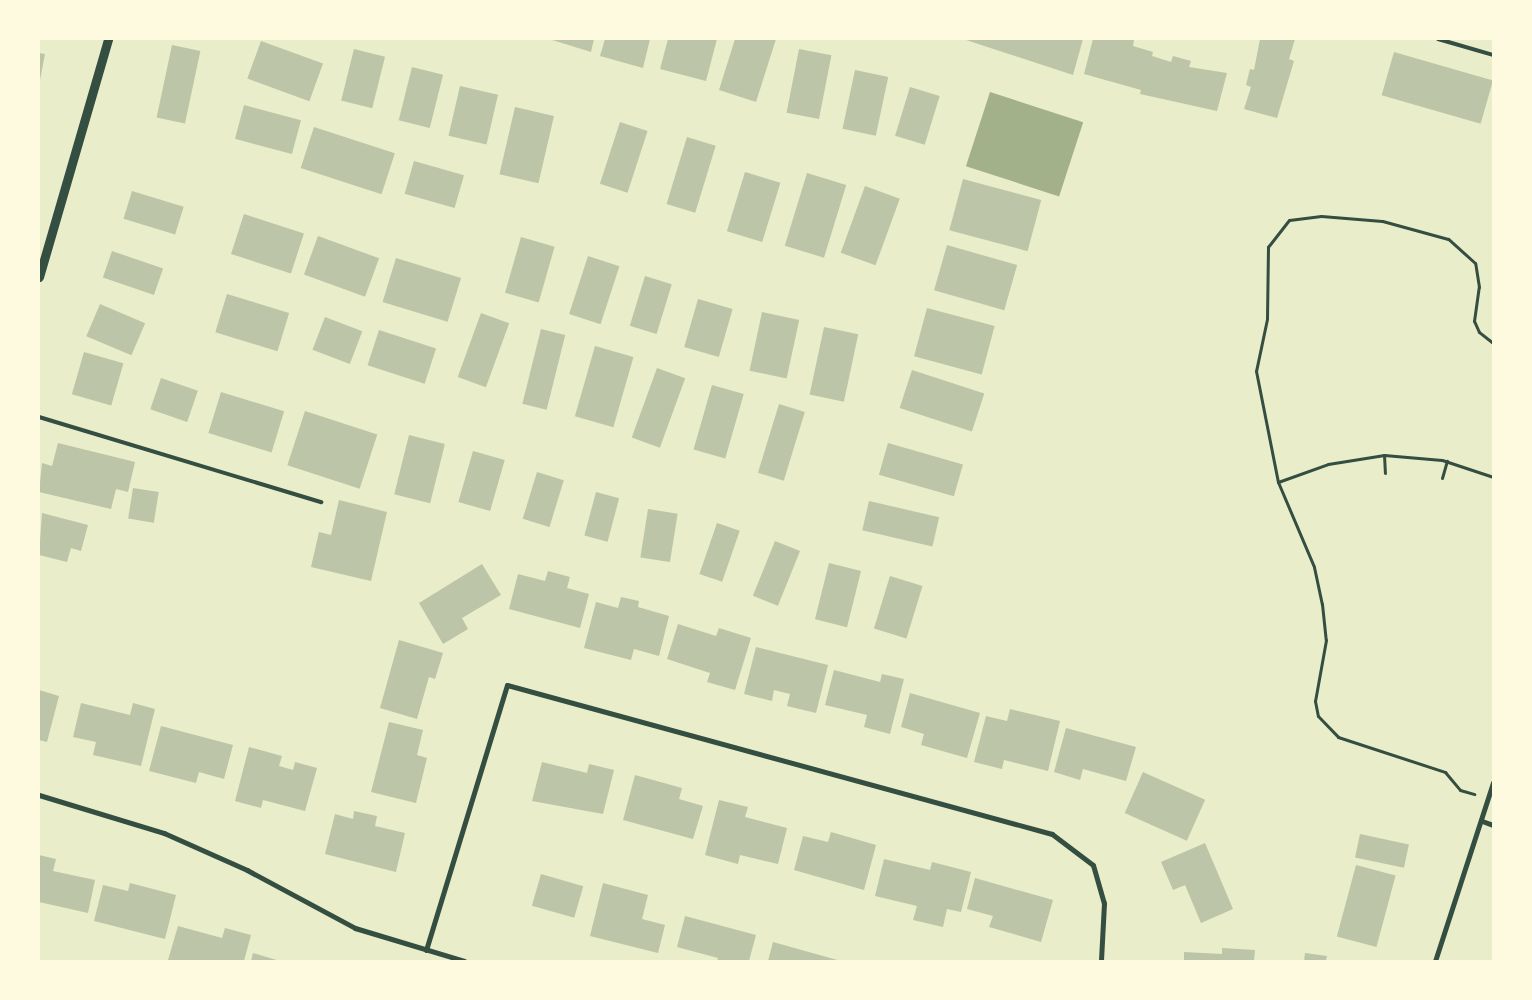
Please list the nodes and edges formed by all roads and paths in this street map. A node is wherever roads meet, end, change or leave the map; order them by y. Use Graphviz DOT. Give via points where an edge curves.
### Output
graph roads {
  1 [pos="108,39"];
  2 [pos="1438,39"];
  3 [pos="1493,55"];
  4 [pos="39,277"];
  5 [pos="1493,343"];
  6 [pos="39,417"];
  7 [pos="1384,455"];
  8 [pos="1447,461"];
  9 [pos="1385,473"];
  10 [pos="1493,477"];
  11 [pos="1442,478"];
  12 [pos="1278,482"];
  13 [pos="321,502"];
  14 [pos="1493,782"];
  15 [pos="39,795"];
  16 [pos="1488,799"];
  17 [pos="1482,822"];
  18 [pos="1493,825"];
  19 [pos="426,950"];
  20 [pos="464,961"];
  21 [pos="1101,961"];
  22 [pos="1435,961"];
  1 -- 4 [label="street"];
  2 -- 3 [label="lane"];
  5 -- 12 [label="path" via="1479,332 1474,321 1479,286 1475,264 1448,239 1359,218 1288,220 1268,247 1267,320 1256,372"];
  6 -- 13 [label="lane"];
  7 -- 8 [label="path"];
  7 -- 9 [label="path"];
  7 -- 12 [label="path" via="1328,464"];
  8 -- 10 [label="path"];
  8 -- 11 [label="path"];
  12 -- 16 [label="path" via="1314,567 1322,604 1326,640 1315,700 1318,716 1338,737 1445,772 1460,790"];
  14 -- 16 [label="street"];
  15 -- 19 [label="street" via="164,833 247,870 355,928"];
  16 -- 17 [label="street"];
  17 -- 18 [label="street"];
  17 -- 22 [label="street"];
  19 -- 20 [label="street"];
  19 -- 21 [label="street" via="507,685 1052,834 1093,865 1104,903"];
}
